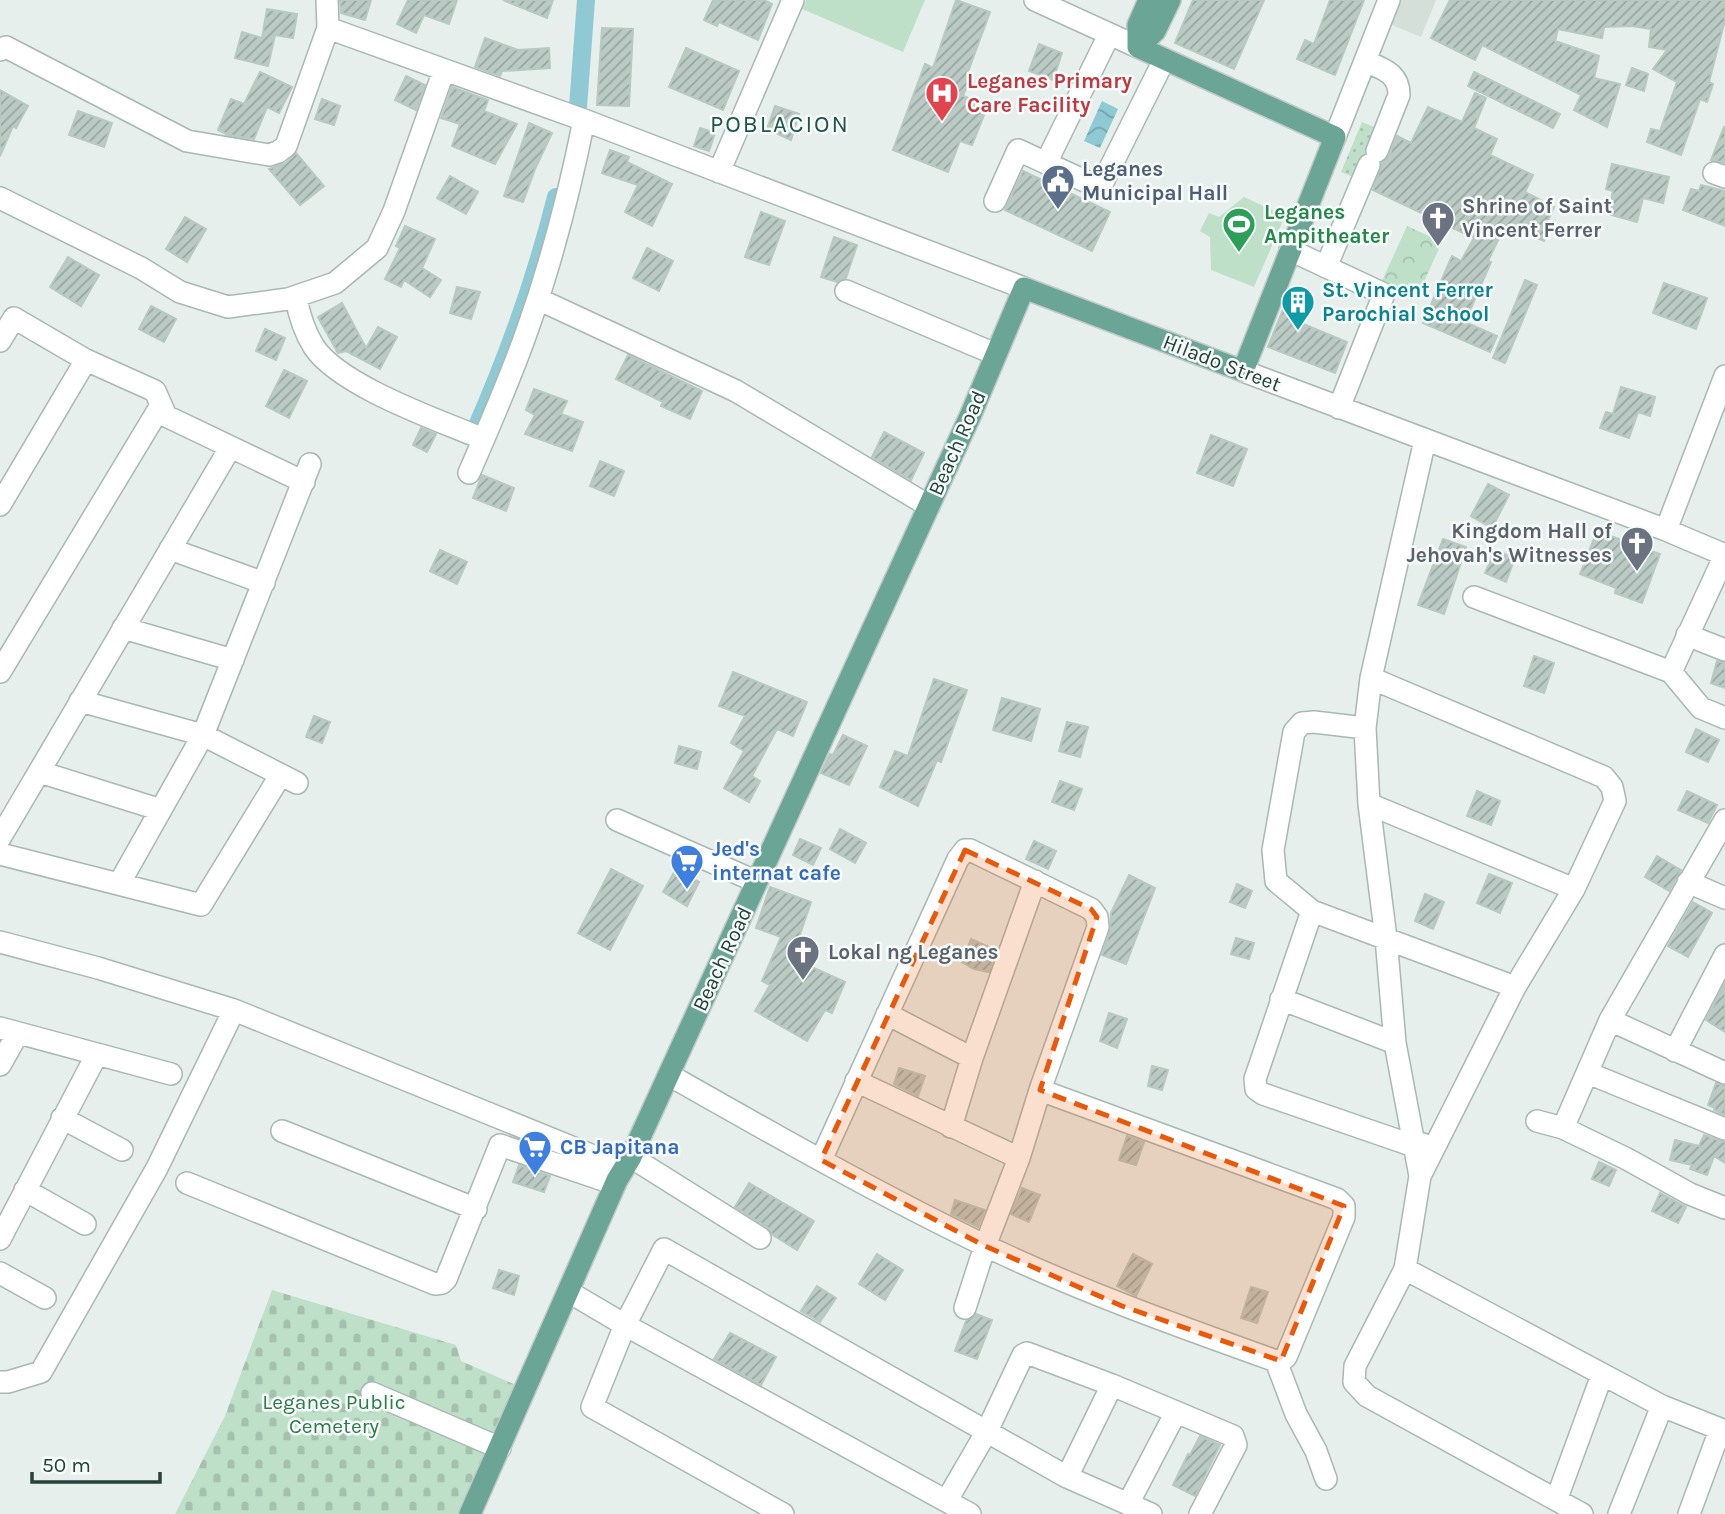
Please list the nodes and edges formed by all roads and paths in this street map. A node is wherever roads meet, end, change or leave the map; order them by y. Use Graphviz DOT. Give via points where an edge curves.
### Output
graph roads {
  1 [pos="327,0"];
  2 [pos="793,0"];
  3 [pos="1035,0"];
  4 [pos="1149,0"];
  5 [pos="1170,0"];
  6 [pos="1389,0"];
  7 [pos="328,28"];
  8 [pos="1109,35"];
  9 [pos="1138,47"];
  10 [pos="0,50"];
  11 [pos="1164,60"];
  12 [pos="1365,61"];
  13 [pos="444,70"];
  14 [pos="584,120"];
  15 [pos="1335,137"];
  16 [pos="1046,163"];
  17 [pos="719,172"];
  18 [pos="0,198"];
  19 [pos="995,201"];
  20 [pos="1290,250"];
  21 [pos="1326,267"];
  22 [pos="1024,288"];
  23 [pos="846,291"];
  24 [pos="296,297"];
  25 [pos="538,299"];
  26 [pos="0,341"];
  27 [pos="995,354"];
  28 [pos="86,360"];
  29 [pos="1242,371"];
  30 [pos="1725,376"];
  31 [pos="160,407"];
  32 [pos="1339,408"];
  33 [pos="483,439"];
  34 [pos="1425,440"];
  35 [pos="230,448"];
  36 [pos="469,472"];
  37 [pos="0,505"];
  38 [pos="929,506"];
  39 [pos="1666,530"];
  40 [pos="170,549"];
  41 [pos="1725,555"];
  42 [pos="264,583"];
  43 [pos="1474,597"];
  44 [pos="123,628"];
  45 [pos="1687,635"];
  46 [pos="1725,650"];
  47 [pos="233,660"];
  48 [pos="0,672"];
  49 [pos="1671,672"];
  50 [pos="1371,678"];
  51 [pos="80,701"];
  52 [pos="1725,718"];
  53 [pos="1366,728"];
  54 [pos="203,735"];
  55 [pos="40,772"];
  56 [pos="1368,804"];
  57 [pos="161,810"];
  58 [pos="617,820"];
  59 [pos="1725,820"];
  60 [pos="0,838"];
  61 [pos="0,854"];
  62 [pos="1035,881"];
  63 [pos="757,882"];
  64 [pos="1688,882"];
  65 [pos="120,884"];
  66 [pos="1574,889"];
  67 [pos="1725,898"];
  68 [pos="1312,911"];
  69 [pos="1386,938"];
  70 [pos="0,942"];
  71 [pos="1725,956"];
  72 [pos="1515,987"];
  73 [pos="1281,999"];
  74 [pos="234,1010"];
  75 [pos="887,1014"];
  76 [pos="1610,1020"];
  77 [pos="9,1030"];
  78 [pos="1395,1042"];
  79 [pos="1675,1051"];
  80 [pos="97,1054"];
  81 [pos="972,1058"];
  82 [pos="0,1065"];
  83 [pos="1588,1073"];
  84 [pos="1725,1073"];
  85 [pos="171,1074"];
  86 [pos="669,1075"];
  87 [pos="856,1081"];
  88 [pos="1040,1090"];
  89 [pos="62,1118"];
  90 [pos="1538,1121"];
  91 [pos="951,1127"];
  92 [pos="1563,1128"];
  93 [pos="1725,1129"];
  94 [pos="282,1131"];
  95 [pos="1438,1142"];
  96 [pos="1414,1146"];
  97 [pos="122,1150"];
  98 [pos="1019,1158"];
  99 [pos="821,1160"];
  100 [pos="623,1170"];
  101 [pos="1420,1176"];
  102 [pos="187,1183"];
  103 [pos="25,1190"];
  104 [pos="1725,1208"];
  105 [pos="476,1209"];
  106 [pos="85,1224"];
  107 [pos="760,1238"];
  108 [pos="0,1239"];
  109 [pos="985,1246"];
  110 [pos="1405,1269"];
  111 [pos="0,1273"];
  112 [pos="569,1292"];
  113 [pos="46,1298"];
  114 [pos="965,1308"];
  115 [pos="625,1325"];
  116 [pos="1276,1361"];
  117 [pos="1602,1375"];
  118 [pos="0,1382"];
  119 [pos="1112,1385"];
  120 [pos="373,1393"];
  121 [pos="1662,1406"];
  122 [pos="1176,1412"];
  123 [pos="987,1431"];
  124 [pos="1723,1431"];
  125 [pos="500,1448"];
  126 [pos="1066,1477"];
  127 [pos="1326,1479"];
  128 [pos="1557,1499"];
  129 [pos="947,1500"];
  130 [pos="1128,1504"];
  131 [pos="470,1514"];
  132 [pos="783,1514"];
  133 [pos="970,1514"];
  134 [pos="1150,1514"];
  135 [pos="1200,1514"];
  136 [pos="1582,1514"];
  137 [pos="1619,1514"];
  138 [pos="1689,1514"];
  1 -- 7 [label="street"];
  2 -- 17 [label="street"];
  3 -- 8 [label="street"];
  4 -- 9 [label="main road" via="1138,25"];
  5 -- 9 [label="main road" via="1155,30"];
  6 -- 12 [label="street"];
  7 -- 10 [label="street" via="286,146 270,155 187,141 6,47"];
  7 -- 13 [label="street, Hilado Street"];
  8 -- 9 [label="street"];
  8 -- 16 [label="street"];
  9 -- 11 [label="main road"];
  11 -- 15 [label="main road"];
  11 -- 16 [label="street" via="1100,188"];
  12 -- 15 [label="street"];
  12 -- 21 [label="street" via="1394,75 1399,95 1352,223"];
  13 -- 14 [label="street, Hilado Street"];
  13 -- 24 [label="street" via="377,248 335,283"];
  14 -- 17 [label="street, Hilado Street"];
  14 -- 25 [label="street"];
  15 -- 20 [label="main road"];
  16 -- 19 [label="street" via="1018,150"];
  17 -- 22 [label="street, Hilado Street"];
  18 -- 24 [label="street" via="180,292 228,306"];
  20 -- 21 [label="street"];
  20 -- 29 [label="main road"];
  21 -- 32 [label="street" via="1384,294"];
  22 -- 27 [label="main road, Beach Road"];
  22 -- 29 [label="main road, Hilado Street"];
  23 -- 27 [label="street"];
  24 -- 33 [label="street" via="310,339 332,365 374,392"];
  25 -- 33 [label="street"];
  25 -- 38 [label="street" via="736,391"];
  26 -- 28 [label="street" via="14,318"];
  27 -- 38 [label="main road, Beach Road"];
  28 -- 31 [label="street" via="155,391"];
  28 -- 37 [label="street"];
  29 -- 32 [label="street, Hilado Street"];
  30 -- 39 [label="street"];
  31 -- 35 [label="street" via="166,416"];
  31 -- 48 [label="street"];
  32 -- 34 [label="street, Hilado Street"];
  33 -- 36 [label="street"];
  34 -- 39 [label="street, Hilado Street"];
  34 -- 50 [label="street"];
  35 -- 40 [label="street"];
  35 -- 42 [label="street" via="307,473"];
  38 -- 63 [label="main road, Beach Road"];
  39 -- 41 [label="street, Hilado Street"];
  40 -- 42 [label="street"];
  40 -- 44 [label="street"];
  41 -- 45 [label="street"];
  42 -- 47 [label="street"];
  43 -- 49 [label="street"];
  44 -- 47 [label="street"];
  44 -- 51 [label="street"];
  45 -- 46 [label="street"];
  45 -- 49 [label="street"];
  47 -- 54 [label="street"];
  49 -- 52 [label="street" via="1701,708"];
  50 -- 53 [label="street"];
  50 -- 66 [label="street" via="1604,777 1615,801"];
  51 -- 54 [label="street"];
  51 -- 55 [label="street"];
  53 -- 56 [label="street"];
  53 -- 68 [label="street" via="1314,722 1302,723 1294,732 1273,850 1276,881"];
  54 -- 57 [label="street"];
  54 -- 65 [label="street" via="288,779 201,905"];
  55 -- 57 [label="street"];
  55 -- 60 [label="street"];
  56 -- 66 [label="street"];
  56 -- 69 [label="street"];
  57 -- 65 [label="street"];
  58 -- 63 [label="street"];
  59 -- 64 [label="street"];
  61 -- 65 [label="street"];
  62 -- 75 [label="street" via="965,850"];
  62 -- 81 [label="street"];
  62 -- 88 [label="street" via="1091,909 1098,927"];
  63 -- 86 [label="main road, Beach Road"];
  64 -- 67 [label="street"];
  64 -- 76 [label="street"];
  66 -- 72 [label="street"];
  68 -- 69 [label="street"];
  68 -- 73 [label="street"];
  69 -- 72 [label="street"];
  69 -- 78 [label="street"];
  70 -- 74 [label="street"];
  71 -- 79 [label="street"];
  72 -- 95 [label="street"];
  73 -- 78 [label="street"];
  73 -- 96 [label="street" via="1255,1079 1256,1089"];
  74 -- 100 [label="street"];
  74 -- 118 [label="street" via="157,1168 41,1372"];
  75 -- 81 [label="street"];
  75 -- 87 [label="street"];
  76 -- 79 [label="street"];
  76 -- 83 [label="street"];
  77 -- 80 [label="street"];
  77 -- 82 [label="street"];
  78 -- 96 [label="street"];
  79 -- 84 [label="street"];
  80 -- 85 [label="street"];
  80 -- 89 [label="street"];
  81 -- 91 [label="street"];
  83 -- 92 [label="street"];
  83 -- 93 [label="street"];
  86 -- 99 [label="street"];
  86 -- 100 [label="main road, Beach Road"];
  87 -- 91 [label="street"];
  87 -- 99 [label="street"];
  88 -- 98 [label="street"];
  88 -- 116 [label="street" via="1337,1199 1345,1206 1286,1357"];
  89 -- 97 [label="street"];
  89 -- 103 [label="street"];
  90 -- 92 [label="street"];
  91 -- 98 [label="street"];
  92 -- 104 [label="street"];
  94 -- 105 [label="street"];
  95 -- 96 [label="street"];
  95 -- 101 [label="street"];
  96 -- 101 [label="street"];
  98 -- 109 [label="street"];
  99 -- 109 [label="street"];
  100 -- 105 [label="street" via="500,1145"];
  100 -- 107 [label="street"];
  100 -- 112 [label="main road, Beach Road"];
  101 -- 110 [label="street"];
  102 -- 105 [label="street" via="435,1284 446,1279"];
  103 -- 106 [label="street"];
  103 -- 108 [label="street"];
  109 -- 114 [label="street"];
  109 -- 116 [label="street" via="1122,1306"];
  110 -- 117 [label="street"];
  110 -- 128 [label="street" via="1354,1366 1354,1382 1367,1396"];
  111 -- 113 [label="street"];
  112 -- 115 [label="street"];
  112 -- 125 [label="main road, Beach Road"];
  115 -- 123 [label="street" via="666,1248"];
  115 -- 129 [label="street"];
  115 -- 132 [label="street" via="593,1408"];
  116 -- 127 [label="street"];
  117 -- 121 [label="street"];
  117 -- 128 [label="street"];
  119 -- 122 [label="street"];
  119 -- 123 [label="street" via="1025,1353"];
  119 -- 126 [label="street"];
  120 -- 125 [label="street"];
  121 -- 124 [label="street"];
  121 -- 137 [label="street"];
  122 -- 130 [label="street"];
  122 -- 135 [label="street" via="1236,1441"];
  123 -- 126 [label="street"];
  123 -- 129 [label="street"];
  124 -- 138 [label="street"];
  125 -- 131 [label="main road, Beach Road"];
  126 -- 130 [label="street"];
  128 -- 136 [label="street"];
  129 -- 133 [label="street"];
  130 -- 134 [label="street"];
}
